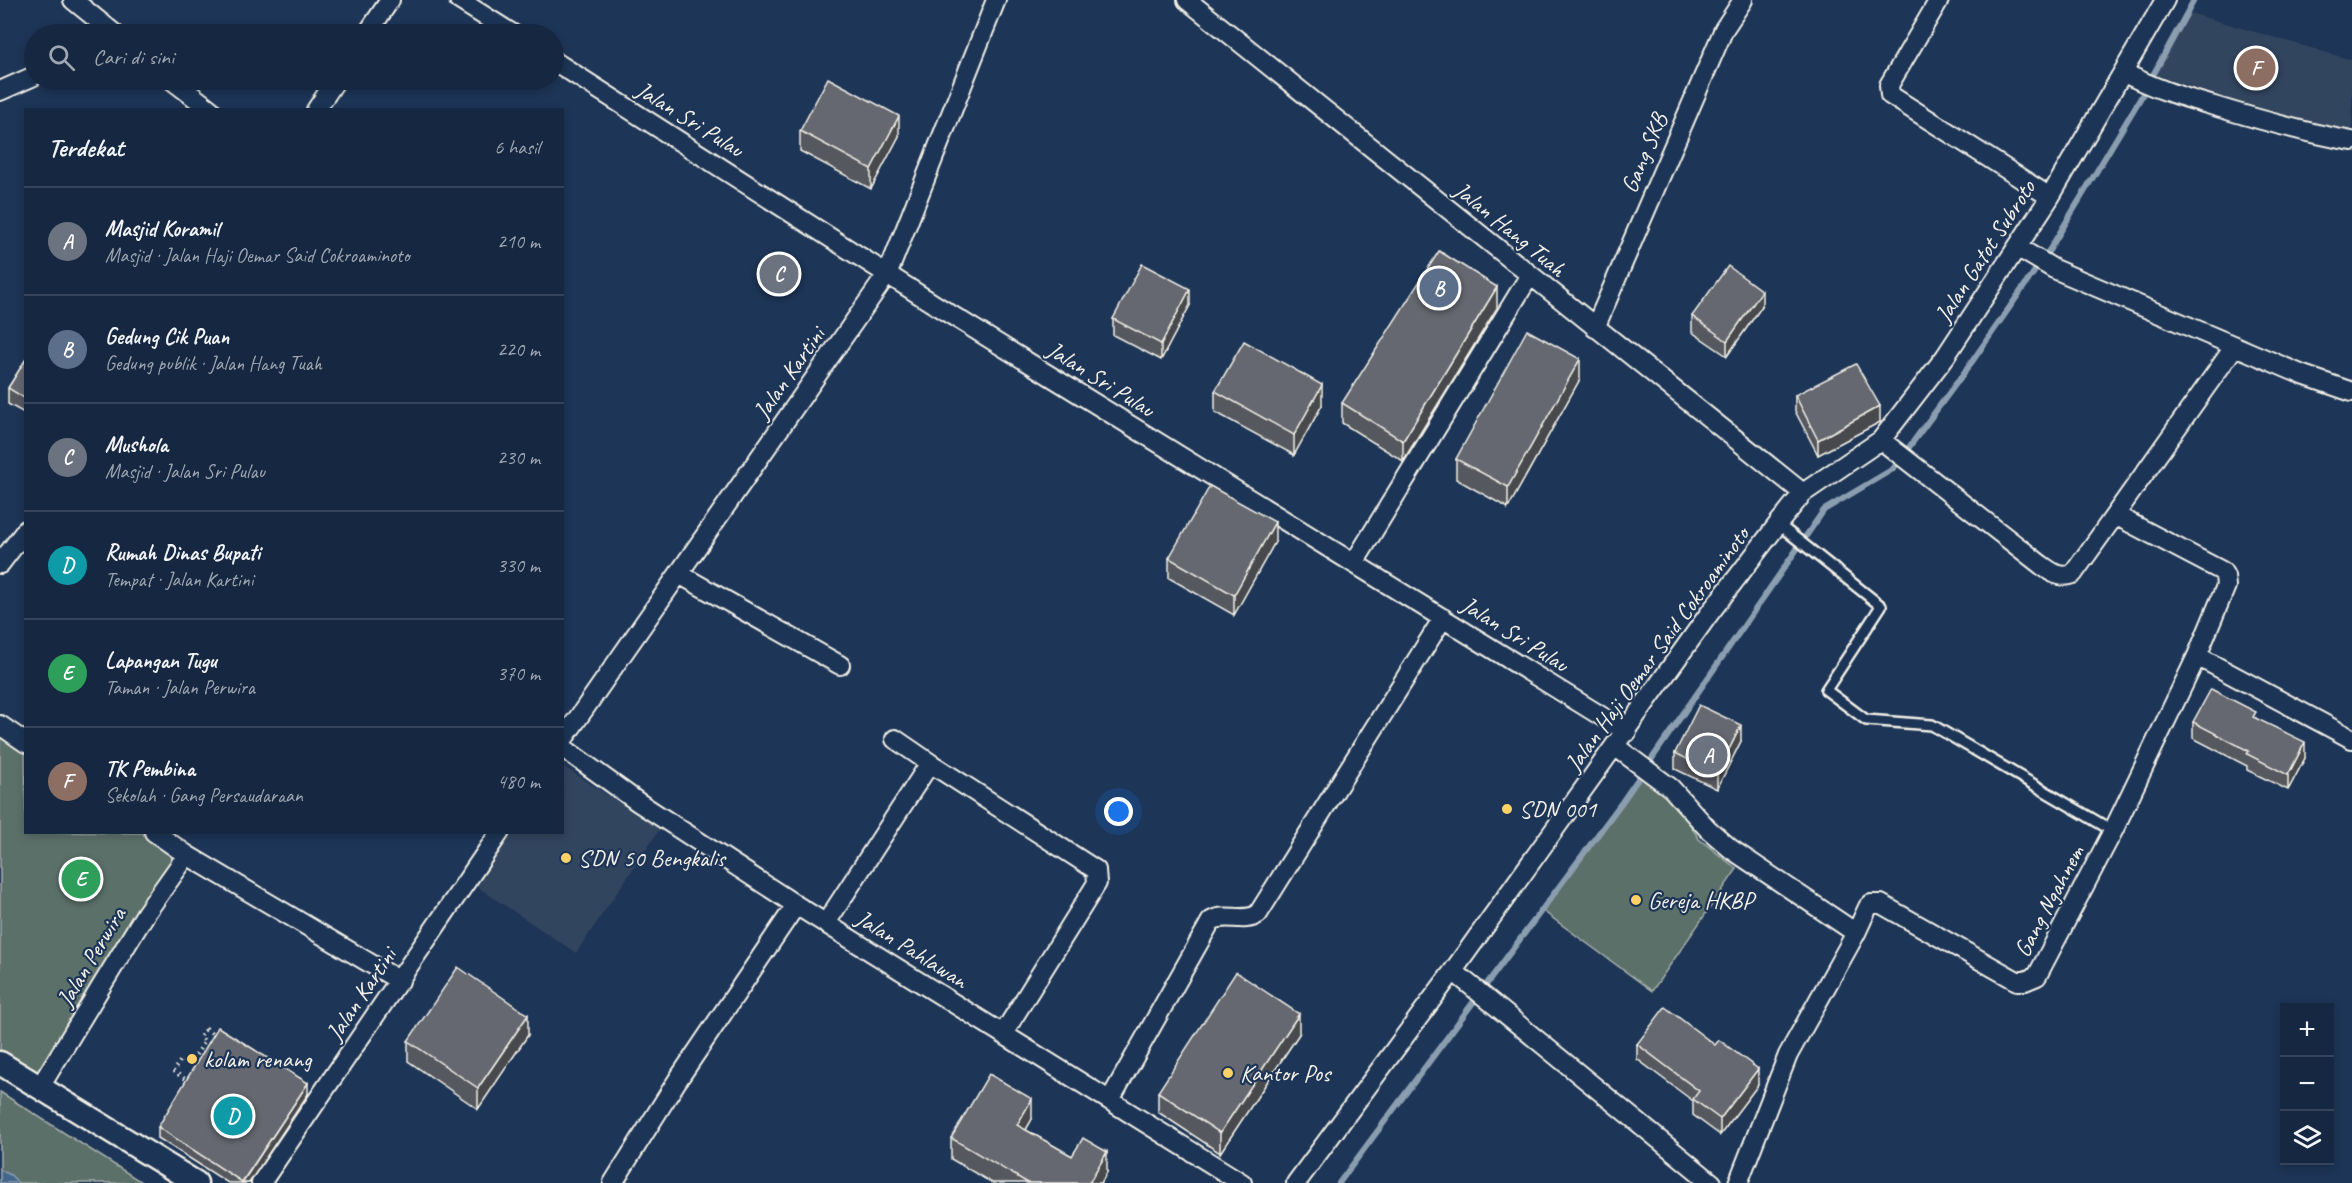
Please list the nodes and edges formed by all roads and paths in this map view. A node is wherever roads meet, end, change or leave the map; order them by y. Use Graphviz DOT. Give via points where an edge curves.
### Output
graph roads {
  1 [pos="73,0"];
  2 [pos="390,0"];
  3 [pos="459,0"];
  4 [pos="996,0"];
  5 [pos="1187,0"];
  6 [pos="1743,0"];
  7 [pos="1939,0"];
  8 [pos="2165,0"];
  9 [pos="103,24"];
  10 [pos="374,24"];
  11 [pos="497,24"];
  12 [pos="564,67"];
  13 [pos="2128,75"];
  14 [pos="24,80"];
  15 [pos="185,90"];
  16 [pos="329,90"];
  17 [pos="0,91"];
  18 [pos="208,108"];
  19 [pos="317,108"];
  20 [pos="2352,141"];
  21 [pos="2050,197"];
  22 [pos="2020,249"];
  23 [pos="888,273"];
  24 [pos="1530,275"];
  25 [pos="1595,328"];
  26 [pos="2235,346"];
  27 [pos="2352,392"];
  28 [pos="1886,443"];
  29 [pos="1803,493"];
  30 [pos="2115,515"];
  31 [pos="1783,529"];
  32 [pos="24,533"];
  33 [pos="1354,563"];
  34 [pos="0,564"];
  35 [pos="679,574"];
  36 [pos="1443,618"];
  37 [pos="2197,656"];
  38 [pos="840,665"];
  39 [pos="0,725"];
  40 [pos="1627,732"];
  41 [pos="564,738"];
  42 [pos="895,739"];
  43 [pos="2352,739"];
  44 [pos="24,742"];
  45 [pos="564,748"];
  46 [pos="1622,751"];
  47 [pos="930,763"];
  48 [pos="2113,831"];
  49 [pos="157,834"];
  50 [pos="499,834"];
  51 [pos="187,855"];
  52 [pos="796,905"];
  53 [pos="826,923"];
  54 [pos="1856,933"];
  55 [pos="1459,976"];
  56 [pos="400,981"];
  57 [pos="1003,1034"];
  58 [pos="0,1063"];
  59 [pos="173,1071"];
  60 [pos="40,1087"];
  61 [pos="1110,1100"];
  62 [pos="196,1183"];
  63 [pos="261,1183"];
  64 [pos="613,1183"];
  65 [pos="1242,1183"];
  66 [pos="1296,1183"];
  67 [pos="1712,1183"];
  68 [pos="1738,1183"];
  1 -- 9 [label="street"];
  2 -- 10 [label="street"];
  3 -- 11 [label="street"];
  4 -- 23 [label="street, Jalan Kartini"];
  5 -- 24 [label="street, Jalan Hang Tuah"];
  6 -- 25 [label="street, Gang SKB" via="1724,29"];
  7 -- 21 [label="street" via="1889,85 1890,95"];
  8 -- 13 [label="street, Jalan Gatot Subroto"];
  12 -- 23 [label="street, Jalan Sri Pulau"];
  13 -- 20 [label="street" via="2158,89 2307,134"];
  13 -- 21 [label="street, Jalan Gatot Subroto"];
  14 -- 17 [label="street"];
  15 -- 18 [label="street"];
  16 -- 19 [label="street"];
  21 -- 22 [label="street, Jalan Gatot Subroto"];
  22 -- 26 [label="street" via="2054,269"];
  22 -- 28 [label="street, Jalan Gatot Subroto"];
  23 -- 33 [label="street, Jalan Sri Pulau"];
  23 -- 35 [label="street, Jalan Kartini"];
  24 -- 25 [label="street, Jalan Hang Tuah"];
  24 -- 33 [label="street"];
  25 -- 29 [label="street, Jalan Hang Tuah"];
  26 -- 27 [label="street"];
  26 -- 30 [label="street"];
  28 -- 29 [label="street, Jalan Gatot Subroto"];
  28 -- 30 [label="street" via="2055,575 2073,574"];
  29 -- 31 [label="street, Jalan Haji Oemar Said Cokroaminoto"];
  30 -- 37 [label="street, Gang Ngahnem" via="2226,576 2226,586"];
  31 -- 40 [label="street, Jalan Haji Oemar Said Cokroaminoto" via="1709,614"];
  31 -- 48 [label="lane" via="1881,606 1826,690 1866,720 1932,724"];
  32 -- 34 [label="street"];
  33 -- 36 [label="street, Jalan Sri Pulau"];
  35 -- 38 [label="street"];
  35 -- 41 [label="street, Jalan Kartini"];
  36 -- 40 [label="street, Jalan Sri Pulau"];
  36 -- 61 [label="street" via="1258,914 1211,921"];
  37 -- 43 [label="street"];
  37 -- 48 [label="street, Gang Ngahnem"];
  39 -- 44 [label="street"];
  40 -- 46 [label="street, Jalan Haji Oemar Said Cokroaminoto"];
  42 -- 47 [label="street"];
  45 -- 52 [label="street, Jalan Pahlawan"];
  46 -- 54 [label="street" via="1678,794 1731,849"];
  46 -- 55 [label="street, Jalan Haji Oemar Said Cokroaminoto"];
  47 -- 53 [label="street"];
  47 -- 57 [label="street" via="1098,873 1097,883"];
  48 -- 54 [label="street, Gang Ngahnem" via="2033,979 2017,981 1881,904 1868,907"];
  49 -- 51 [label="street"];
  50 -- 56 [label="street, Jalan Kartini"];
  51 -- 56 [label="street"];
  51 -- 60 [label="street, Jalan Perwira" via="146,913"];
  52 -- 53 [label="street, Jalan Pahlawan"];
  52 -- 64 [label="street"];
  53 -- 57 [label="street, Jalan Pahlawan"];
  54 -- 68 [label="street, Gang Ngahnem" via="1788,1055"];
  55 -- 66 [label="street, Jalan Haji Oemar Said Cokroaminoto"];
  55 -- 67 [label="street"];
  56 -- 63 [label="street, Jalan Kartini"];
  57 -- 61 [label="street, Jalan Pahlawan"];
  58 -- 60 [label="street"];
  59 -- 59 [label="path" via="181,1060 190,1064 205,1041 200,1037 206,1028 222,1043 194,1085"];
  60 -- 62 [label="street"];
  61 -- 65 [label="street, Jalan Pahlawan"];
}
